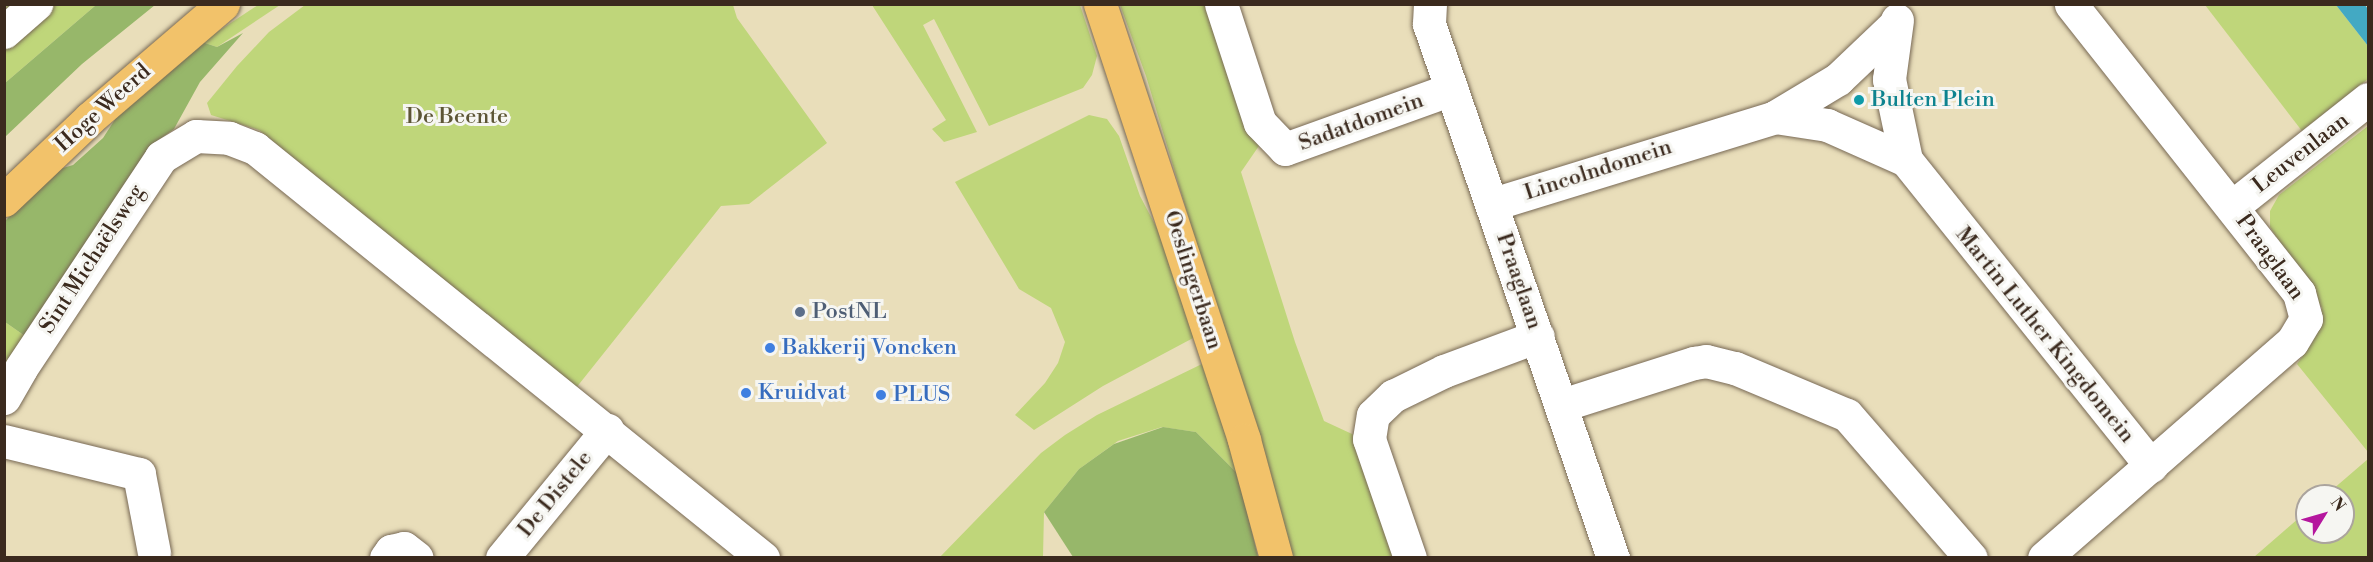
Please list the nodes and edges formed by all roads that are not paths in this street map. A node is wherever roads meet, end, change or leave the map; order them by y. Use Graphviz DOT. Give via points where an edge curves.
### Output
graph roads {
  1 [pos="36,4"];
  2 [pos="238,4"];
  3 [pos="1100,4"];
  4 [pos="1221,4"];
  5 [pos="1430,4"];
  6 [pos="2071,4"];
  7 [pos="214,13"];
  8 [pos="1899,15"];
  9 [pos="4,32"];
  10 [pos="1452,89"];
  11 [pos="2368,99"];
  12 [pos="1775,117"];
  13 [pos="1906,159"];
  14 [pos="4,201"];
  15 [pos="1493,204"];
  16 [pos="2233,206"];
  17 [pos="1538,336"];
  18 [pos="4,398"];
  19 [pos="1562,405"];
  20 [pos="607,430"];
  21 [pos="4,441"];
  22 [pos="2151,466"];
  23 [pos="154,553"];
  24 [pos="386,558"];
  25 [pos="417,558"];
  26 [pos="502,558"];
  27 [pos="763,558"];
  28 [pos="1276,558"];
  29 [pos="1410,558"];
  30 [pos="1612,558"];
  31 [pos="1971,558"];
  32 [pos="2044,558"];
  1 -- 9 [label="street"];
  2 -- 7 [label="main road, Hoge Weerd"];
  3 -- 28 [label="main road, Oeslingerbaan" via="1213,343"];
  4 -- 10 [label="street, Sadatdomein" via="1260,123 1284,149"];
  5 -- 10 [label="street, Praaglaan" via="1428,24"];
  6 -- 16 [label="street, Praaglaan"];
  7 -- 14 [label="main road, Hoge Weerd" via="90,118"];
  8 -- 12 [label="street" via="1838,78"];
  8 -- 13 [label="street" via="1889,79"];
  10 -- 15 [label="street, Praaglaan"];
  11 -- 16 [label="street, Leuvenlaan"];
  12 -- 13 [label="street" via="1827,125"];
  12 -- 15 [label="street, Lincolndomein" via="1703,136"];
  13 -- 22 [label="street, Martin Luther Kingdomein"];
  15 -- 17 [label="street, Praaglaan"];
  16 -- 22 [label="street, Praaglaan" via="2299,293 2306,319 2292,342"];
  17 -- 19 [label="street, Praaglaan"];
  17 -- 29 [label="street" via="1444,371 1393,396 1373,415 1369,439"];
  18 -- 20 [label="street, Sint Michaëlsweg" via="150,170 177,144 196,136 219,136 255,148"];
  19 -- 30 [label="street, Praaglaan"];
  19 -- 31 [label="street" via="1694,363 1706,361 1735,368 1847,415"];
  20 -- 26 [label="street, De Distele"];
  20 -- 27 [label="street"];
  21 -- 23 [label="street" via="140,474"];
  22 -- 32 [label="street, Praaglaan"];
  24 -- 25 [label="street" via="391,551 404,548"];
}
